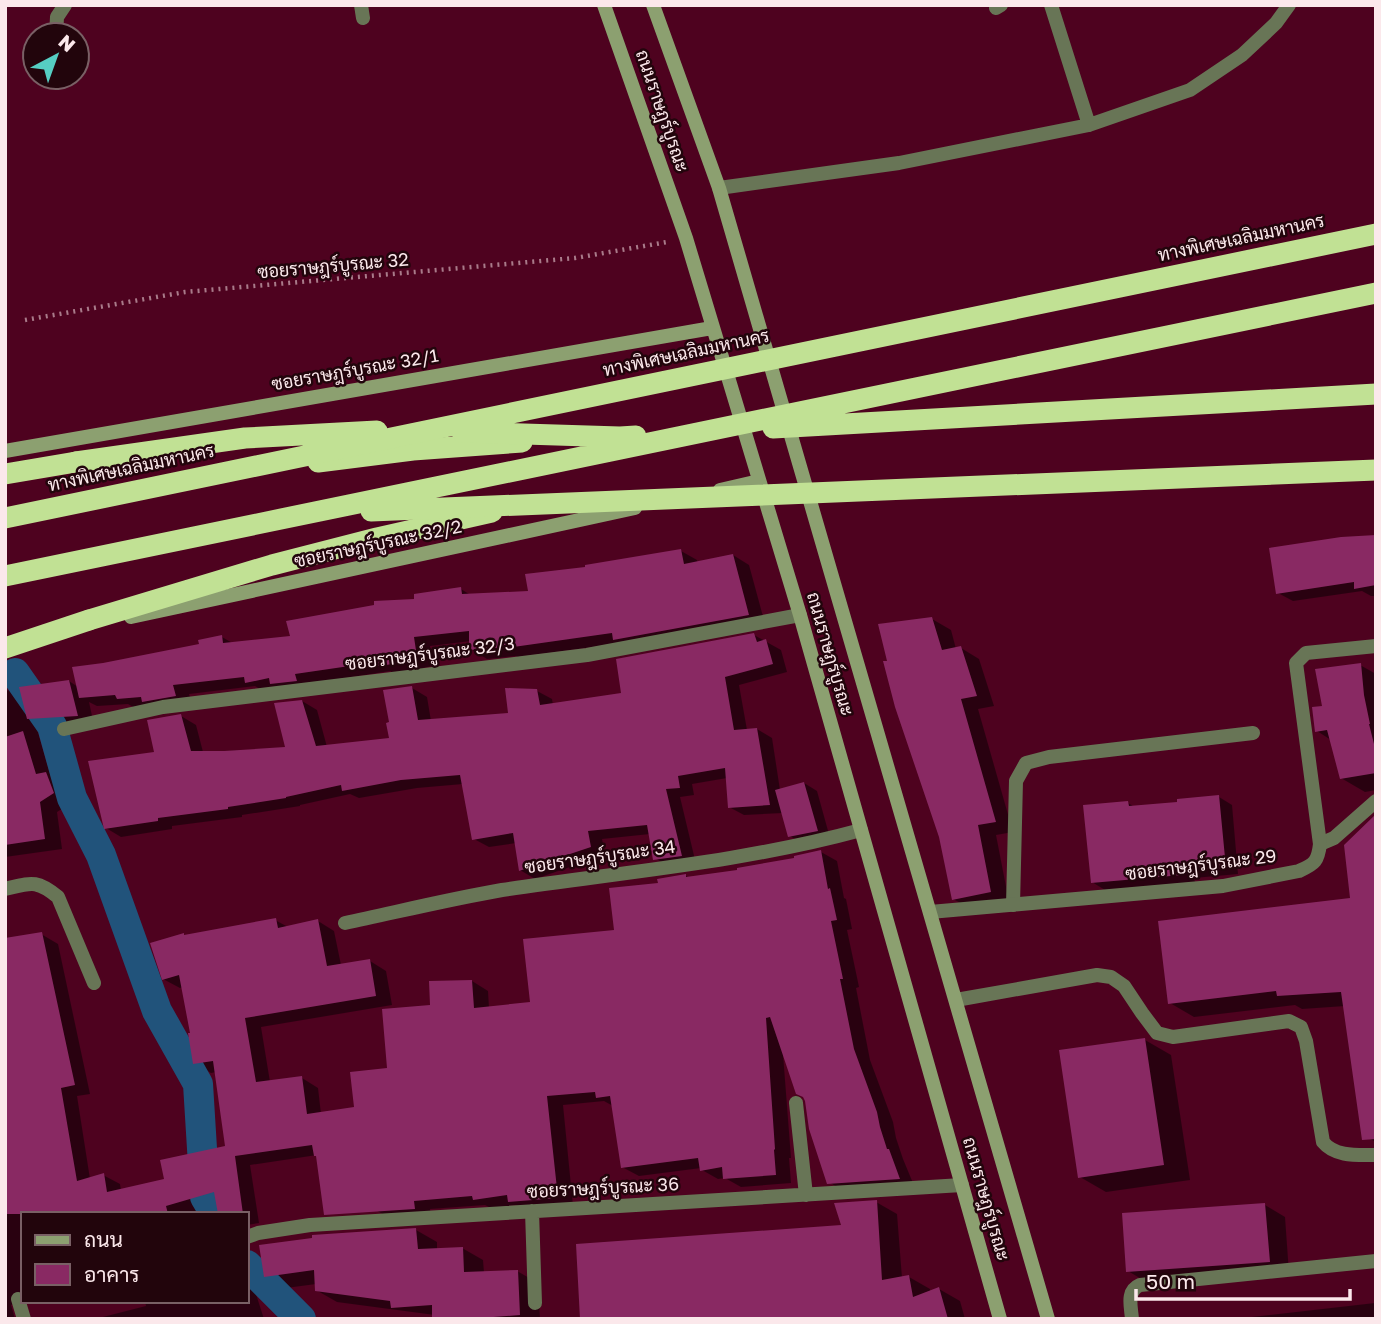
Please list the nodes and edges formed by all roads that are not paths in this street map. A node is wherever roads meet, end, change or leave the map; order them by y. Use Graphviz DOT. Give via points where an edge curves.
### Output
graph roads {
  1 [pos="65,5"];
  2 [pos="604,5"];
  3 [pos="653,5"];
  4 [pos="1051,5"];
  5 [pos="1290,5"];
  6 [pos="57,21"];
  7 [pos="1089,125"];
  8 [pos="719,188"];
  9 [pos="1376,234"];
  10 [pos="1376,293"];
  11 [pos="712,328"];
  12 [pos="1376,394"];
  13 [pos="621,437"];
  14 [pos="5,451"];
  15 [pos="1376,470"];
  16 [pos="5,474"];
  17 [pos="198,479"];
  18 [pos="759,481"];
  19 [pos="522,505"];
  20 [pos="5,518"];
  21 [pos="207,532"];
  22 [pos="5,576"];
  23 [pos="800,615"];
  24 [pos="5,646"];
  25 [pos="1376,646"];
  26 [pos="64,729"];
  27 [pos="1253,733"];
  28 [pos="1376,801"];
  29 [pos="861,830"];
  30 [pos="1320,844"];
  31 [pos="5,889"];
  32 [pos="1013,905"];
  33 [pos="930,912"];
  34 [pos="345,923"];
  35 [pos="94,983"];
  36 [pos="957,1000"];
  37 [pos="796,1103"];
  38 [pos="1376,1155"];
  39 [pos="962,1185"];
  40 [pos="806,1195"];
  41 [pos="532,1211"];
  42 [pos="248,1237"];
  43 [pos="1376,1261"];
  44 [pos="15,1299"];
  45 [pos="535,1303"];
  46 [pos="24,1319"];
  47 [pos="1000,1319"];
  48 [pos="1048,1319"];
  49 [pos="1132,1319"];
  1 -- 6 [label="street"];
  2 -- 11 [label="main road, ถนนราษฎร์บูรณะ" via="686,238"];
  3 -- 8 [label="main road, ถนนราษฎร์บูรณะ"];
  4 -- 7 [label="street"];
  5 -- 7 [label="street" via="1242,55 1190,90"];
  7 -- 8 [label="street" via="900,163"];
  8 -- 33 [label="main road, ถนนราษฎร์บูรณะ"];
  9 -- 20 [label="highway, ทางพิเศษเฉลิมมหานคร, bridge"];
  10 -- 22 [label="highway, bridge"];
  11 -- 14 [label="main road, ซอยราษฎร์บูรณะ 32/1"];
  11 -- 18 [label="main road, ถนนราษฎร์บูรณะ"];
  12 -- 13 [label="highway, bridge"];
  13 -- 16 [label="highway, bridge" via="428,431 290,435 197,444"];
  13 -- 17 [label="highway, bridge" via="413,450"];
  15 -- 19 [label="highway, bridge"];
  18 -- 23 [label="main road, ถนนราษฎร์บูรณะ"];
  18 -- 24 [label="main road, ซอยราษฎร์บูรณะ 32/2"];
  19 -- 21 [label="highway, bridge" via="312,516"];
  19 -- 24 [label="highway, bridge" via="250,571"];
  23 -- 26 [label="street, ซอยราษฎร์บูรณะ 32/3" via="587,655 163,707"];
  23 -- 29 [label="main road, ถนนราษฎร์บูรณะ"];
  25 -- 30 [label="street" via="1306,653 1296,663"];
  27 -- 32 [label="street" via="1026,763 1016,780"];
  28 -- 30 [label="street" via="1334,838"];
  29 -- 34 [label="street, ซอยราษฎร์บูรณะ 34" via="749,855 499,891"];
  29 -- 39 [label="main road, ถนนราษฎร์บูรณะ"];
  30 -- 32 [label="street, ซอยราษฎร์บูรณะ 29" via="1319,857 1299,871 1223,886"];
  31 -- 35 [label="street" via="35,883 58,897"];
  32 -- 33 [label="street, ซอยราษฎร์บูรณะ 29"];
  33 -- 36 [label="main road, ถนนราษฎร์บูรณะ"];
  36 -- 38 [label="street" via="1097,975 1124,986 1157,1032 1173,1037 1289,1021 1301,1027 1306,1041 1323,1142 1329,1149 1349,1154"];
  36 -- 48 [label="main road, ถนนราษฎร์บูรณะ"];
  37 -- 40 [label="street"];
  39 -- 40 [label="street, ซอยราษฎร์บูรณะ 36"];
  39 -- 47 [label="main road, ถนนราษฎร์บูรณะ"];
  40 -- 41 [label="street, ซอยราษฎร์บูรณะ 36"];
  41 -- 42 [label="street, ซอยราษฎร์บูรณะ 36" via="310,1225"];
  41 -- 45 [label="street"];
  43 -- 49 [label="street" via="1140,1284 1130,1296"];
  44 -- 46 [label="street"];
}
